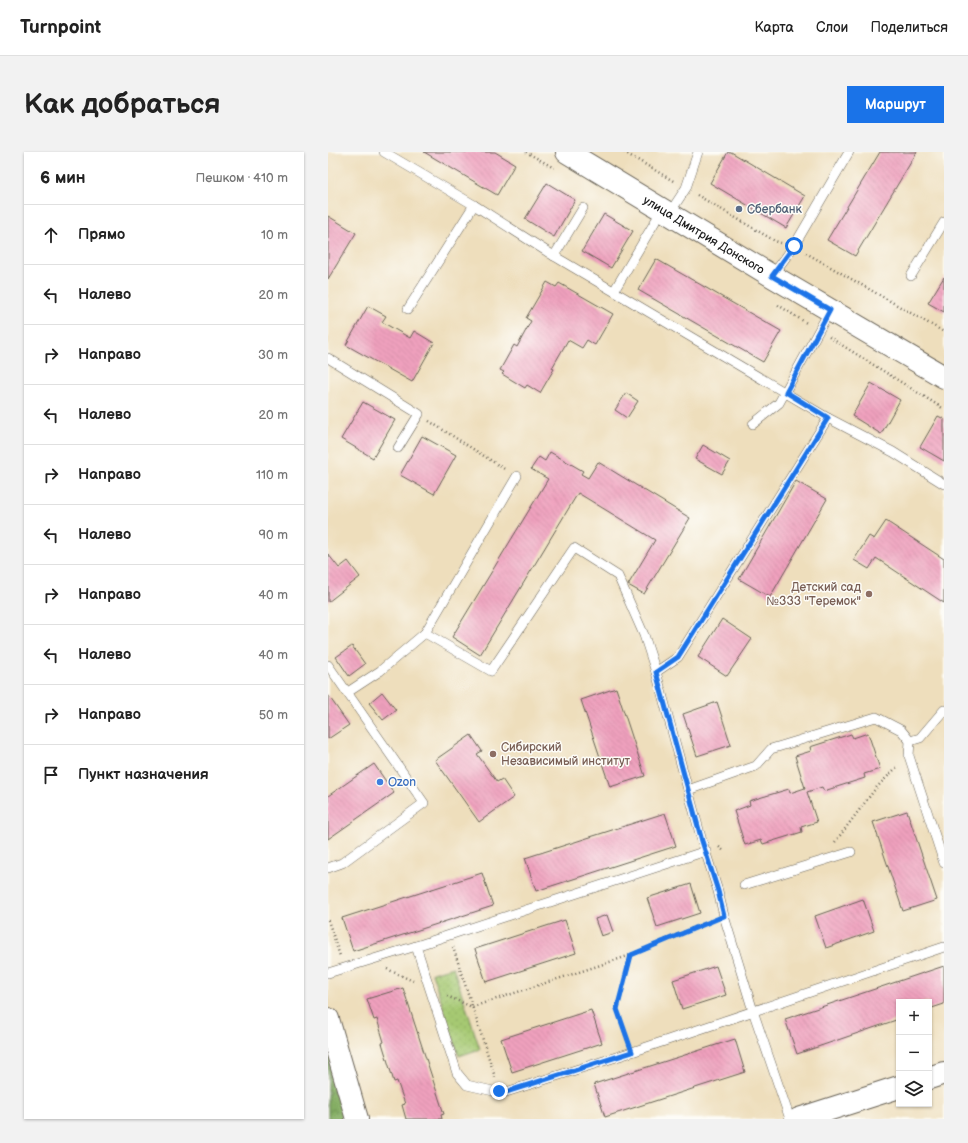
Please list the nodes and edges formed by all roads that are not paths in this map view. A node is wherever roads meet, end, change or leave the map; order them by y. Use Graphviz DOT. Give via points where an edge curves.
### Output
graph roads {
  1 [pos="384,152"];
  2 [pos="567,152"];
  3 [pos="698,152"];
  4 [pos="849,152"];
  5 [pos="474,205"];
  6 [pos="583,208"];
  7 [pos="666,212"];
  8 [pos="944,222"];
  9 [pos="554,256"];
  10 [pos="772,276"];
  11 [pos="911,276"];
  12 [pos="614,291"];
  13 [pos="408,309"];
  14 [pos="830,310"];
  15 [pos="328,358"];
  16 [pos="944,377"];
  17 [pos="786,392"];
  18 [pos="828,418"];
  19 [pos="753,424"];
  20 [pos="398,448"];
  21 [pos="517,476"];
  22 [pos="944,484"];
  23 [pos="425,633"];
  24 [pos="328,665"];
  25 [pos="656,672"];
  26 [pos="332,677"];
  27 [pos="348,692"];
  28 [pos="944,710"];
  29 [pos="910,741"];
  30 [pos="688,790"];
  31 [pos="706,851"];
  32 [pos="851,852"];
  33 [pos="944,863"];
  34 [pos="328,868"];
  35 [pos="744,885"];
  36 [pos="416,946"];
  37 [pos="944,948"];
  38 [pos="328,973"];
  39 [pos="753,1011"];
  40 [pos="328,1019"];
  41 [pos="944,1073"];
  42 [pos="932,1077"];
  43 [pos="896,1088"];
  44 [pos="357,1119"];
  45 [pos="790,1119"];
  46 [pos="799,1119"];
  1 -- 5 [label="lane"];
  2 -- 7 [label="street, улица Дмитрия Донского"];
  3 -- 7 [label="lane" via="686,188"];
  4 -- 10 [label="lane" via="794,246"];
  5 -- 9 [label="lane"];
  5 -- 13 [label="lane"];
  6 -- 9 [label="lane"];
  7 -- 10 [label="street, улица Дмитрия Донского"];
  7 -- 12 [label="lane"];
  8 -- 11 [label="lane"];
  9 -- 12 [label="lane"];
  10 -- 14 [label="street, улица Дмитрия Донского"];
  12 -- 17 [label="lane"];
  14 -- 16 [label="street, улица Дмитрия Донского"];
  14 -- 17 [label="lane"];
  15 -- 20 [label="lane" via="419,414"];
  17 -- 18 [label="lane"];
  17 -- 19 [label="lane" via="779,403"];
  18 -- 22 [label="lane" via="893,452"];
  18 -- 25 [label="lane" via="678,657"];
  21 -- 23 [label="lane"];
  23 -- 25 [label="lane" via="491,671 574,548 618,576 644,635"];
  23 -- 27 [label="lane" via="380,671"];
  24 -- 26 [label="lane"];
  25 -- 30 [label="lane"];
  26 -- 27 [label="lane"];
  27 -- 34 [label="lane" via="424,803 342,863"];
  28 -- 29 [label="lane" via="920,738"];
  29 -- 30 [label="lane" via="901,730 876,717 771,749 756,766"];
  29 -- 33 [label="lane" via="909,756"];
  30 -- 31 [label="lane"];
  31 -- 36 [label="lane"];
  31 -- 39 [label="lane"];
  32 -- 35 [label="lane"];
  36 -- 38 [label="lane"];
  36 -- 39 [label="lane" via="457,1072 467,1085 506,1092"];
  37 -- 39 [label="lane"];
  39 -- 45 [label="lane"];
  40 -- 44 [label="street"];
  41 -- 42 [label="street"];
  43 -- 46 [label="street"];
}
